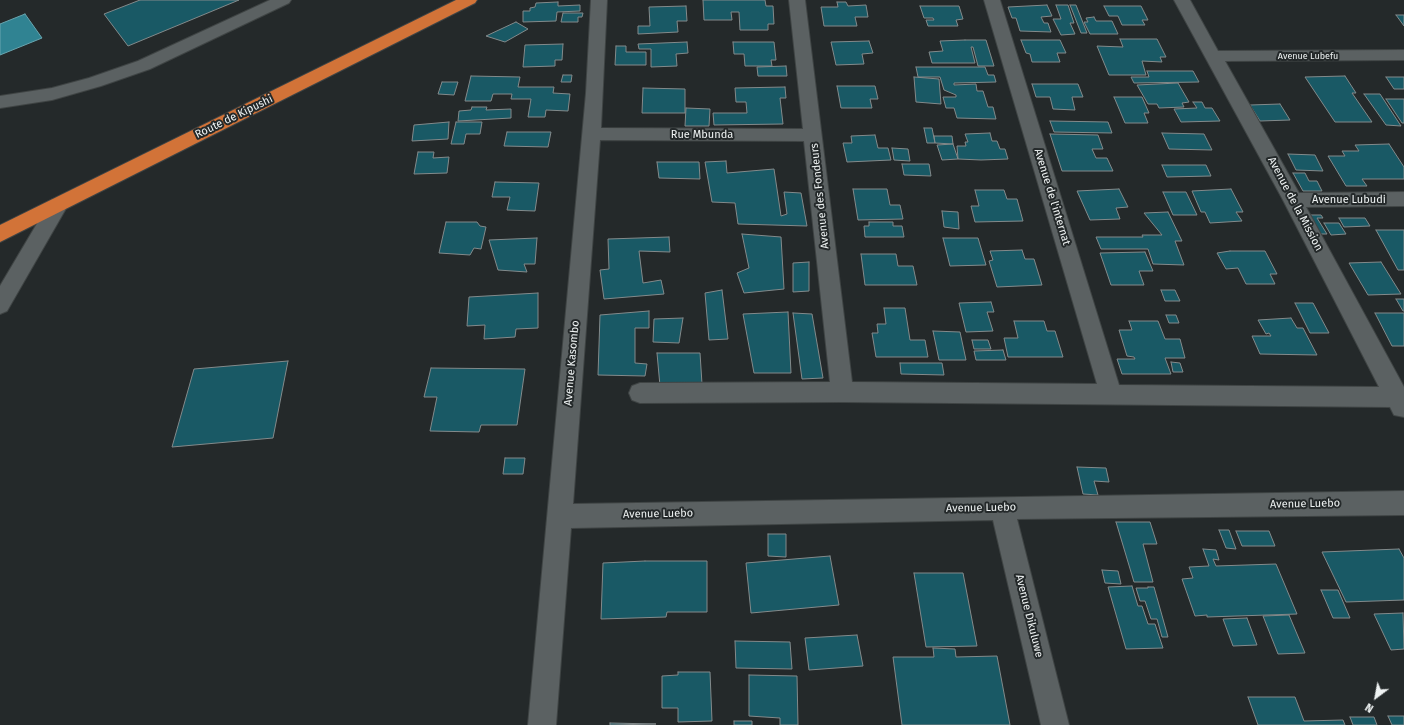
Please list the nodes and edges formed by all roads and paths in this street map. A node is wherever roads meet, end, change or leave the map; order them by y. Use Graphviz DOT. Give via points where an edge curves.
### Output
graph roads {
  1 [pos="283,0"];
  2 [pos="469,0"];
  3 [pos="600,0"];
  4 [pos="797,0"];
  5 [pos="992,0"];
  6 [pos="1182,0"];
  7 [pos="1404,55"];
  8 [pos="1213,56"];
  9 [pos="0,102"];
  10 [pos="591,134"];
  11 [pos="813,135"];
  12 [pos="1404,199"];
  13 [pos="1293,200"];
  14 [pos="58,204"];
  15 [pos="0,234"];
  16 [pos="0,305"];
  17 [pos="842,392"];
  18 [pos="640,393"];
  19 [pos="1111,394"];
  20 [pos="1401,401"];
  21 [pos="1404,503"];
  22 [pos="1002,508"];
  23 [pos="559,516"];
  24 [pos="542,725"];
  25 [pos="1055,725"];
  1 -- 9 [label="street" via="144,65 52,94"];
  2 -- 14 [label="highway, Route de Kipushi"];
  3 -- 10 [label="street, Avenue Kasombo"];
  4 -- 11 [label="street, Avenue des Fondeurs"];
  5 -- 19 [label="street, Avenue de l'internat"];
  6 -- 8 [label="street, Avenue de la Mission"];
  7 -- 8 [label="street, Avenue Lubefu"];
  8 -- 13 [label="street, Avenue de la Mission"];
  10 -- 11 [label="street, Rue Mbunda"];
  10 -- 23 [label="street, Avenue Kasombo"];
  11 -- 17 [label="street, Avenue des Fondeurs"];
  12 -- 13 [label="street, Avenue Lubudi"];
  13 -- 20 [label="street, Avenue de la Mission"];
  14 -- 15 [label="highway, Route de Kipushi"];
  14 -- 16 [label="street"];
  17 -- 18 [label="street"];
  17 -- 19 [label="street"];
  19 -- 20 [label="street"];
  21 -- 22 [label="street, Avenue Luebo"];
  22 -- 23 [label="street, Avenue Luebo"];
  22 -- 25 [label="street, Avenue Dikuluwe"];
  23 -- 24 [label="street, Avenue Kasombo"];
}
